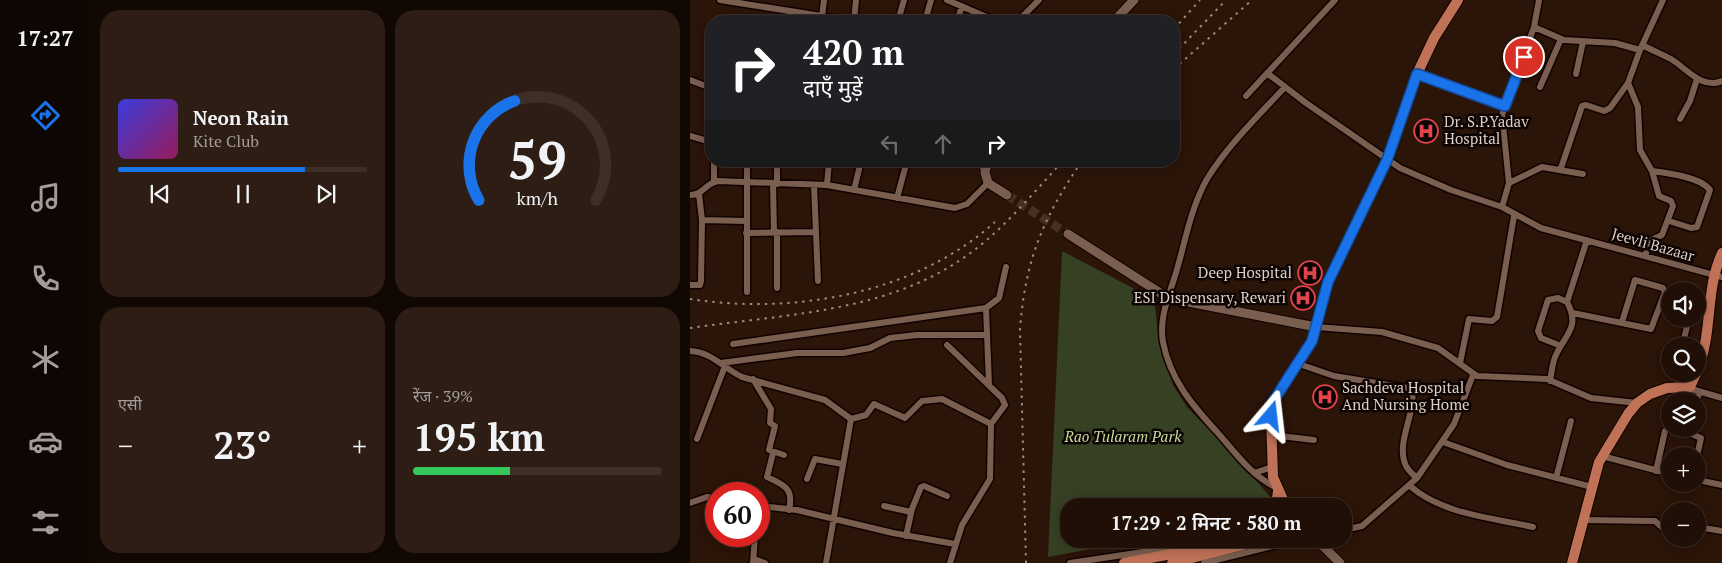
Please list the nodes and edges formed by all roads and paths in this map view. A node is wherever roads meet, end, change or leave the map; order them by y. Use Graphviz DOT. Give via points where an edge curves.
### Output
graph roads {
  1 [pos="721,0"];
  2 [pos="768,0"];
  3 [pos="824,0"];
  4 [pos="856,0"];
  5 [pos="904,0"];
  6 [pos="931,0"];
  7 [pos="947,0"];
  8 [pos="1038,0"];
  9 [pos="1134,0"];
  10 [pos="1335,0"];
  11 [pos="1458,0"];
  12 [pos="1539,0"];
  13 [pos="1663,0"];
  14 [pos="742,2"];
  15 [pos="962,6"];
  16 [pos="766,9"];
  17 [pos="795,15"];
  18 [pos="822,15"];
  19 [pos="854,15"];
  20 [pos="900,15"];
  21 [pos="927,15"];
  22 [pos="959,15"];
  23 [pos="982,15"];
  24 [pos="1024,15"];
  25 [pos="1120,15"];
  26 [pos="1534,27"];
  27 [pos="1561,39"];
  28 [pos="1583,42"];
  29 [pos="1641,48"];
  30 [pos="1268,73"];
  31 [pos="1417,74"];
  32 [pos="1576,74"];
  33 [pos="1697,79"];
  34 [pos="690,80"];
  35 [pos="1722,82"];
  36 [pos="1628,83"];
  37 [pos="705,86"];
  38 [pos="1540,87"];
  39 [pos="1285,88"];
  40 [pos="1246,96"];
  41 [pos="1505,106"];
  42 [pos="1680,119"];
  43 [pos="690,136"];
  44 [pos="705,140"];
  45 [pos="1387,160"];
  46 [pos="714,167"];
  47 [pos="747,167"];
  48 [pos="777,167"];
  49 [pos="829,167"];
  50 [pos="860,167"];
  51 [pos="905,167"];
  52 [pos="983,167"];
  53 [pos="986,167"];
  54 [pos="1560,168"];
  55 [pos="985,172"];
  56 [pos="1652,172"];
  57 [pos="1583,174"];
  58 [pos="714,182"];
  59 [pos="747,183"];
  60 [pos="988,183"];
  61 [pos="1509,183"];
  62 [pos="775,184"];
  63 [pos="814,185"];
  64 [pos="828,185"];
  65 [pos="854,190"];
  66 [pos="699,194"];
  67 [pos="690,195"];
  68 [pos="1007,196"];
  69 [pos="896,198"];
  70 [pos="1502,207"];
  71 [pos="1514,216"];
  72 [pos="702,220"];
  73 [pos="746,221"];
  74 [pos="1669,221"];
  75 [pos="775,232"];
  76 [pos="816,232"];
  77 [pos="746,233"];
  78 [pos="1068,234"];
  79 [pos="1587,240"];
  80 [pos="1722,253"];
  81 [pos="1645,256"];
  82 [pos="1006,267"];
  83 [pos="1718,276"];
  84 [pos="818,281"];
  85 [pos="690,285"];
  86 [pos="1661,287"];
  87 [pos="777,288"];
  88 [pos="747,292"];
  89 [pos="1168,298"];
  90 [pos="1568,302"];
  91 [pos="1706,305"];
  92 [pos="1710,306"];
  93 [pos="1661,307"];
  94 [pos="986,308"];
  95 [pos="1574,313"];
  96 [pos="1622,322"];
  97 [pos="1316,328"];
  98 [pos="987,335"];
  99 [pos="733,344"];
  100 [pos="1706,344"];
  101 [pos="947,345"];
  102 [pos="1561,346"];
  103 [pos="690,351"];
  104 [pos="1460,363"];
  105 [pos="1299,364"];
  106 [pos="723,365"];
  107 [pos="1473,375"];
  108 [pos="753,379"];
  109 [pos="1550,380"];
  110 [pos="1691,382"];
  111 [pos="989,385"];
  112 [pos="1688,388"];
  113 [pos="1700,392"];
  114 [pos="1706,394"];
  115 [pos="1722,398"];
  116 [pos="1637,403"];
  117 [pos="851,419"];
  118 [pos="1571,421"];
  119 [pos="990,424"];
  120 [pos="1272,435"];
  121 [pos="1664,437"];
  122 [pos="697,439"];
  123 [pos="1314,440"];
  124 [pos="1443,442"];
  125 [pos="773,453"];
  126 [pos="784,455"];
  127 [pos="1602,456"];
  128 [pos="842,464"];
  129 [pos="1272,467"];
  130 [pos="1656,471"];
  131 [pos="1661,472"];
  132 [pos="1254,473"];
  133 [pos="1417,478"];
  134 [pos="1556,478"];
  135 [pos="807,479"];
  136 [pos="1706,482"];
  137 [pos="1722,485"];
  138 [pos="1410,486"];
  139 [pos="1592,487"];
  140 [pos="1277,490"];
  141 [pos="947,496"];
  142 [pos="705,498"];
  143 [pos="1276,498"];
  144 [pos="1282,498"];
  145 [pos="690,503"];
  146 [pos="884,506"];
  147 [pos="770,508"];
  148 [pos="788,510"];
  149 [pos="911,512"];
  150 [pos="832,519"];
  151 [pos="1583,520"];
  152 [pos="1661,526"];
  153 [pos="1533,527"];
  154 [pos="1352,528"];
  155 [pos="1706,528"];
  156 [pos="1722,531"];
  157 [pos="906,536"];
  158 [pos="955,544"];
  159 [pos="755,547"];
  160 [pos="1167,548"];
  161 [pos="1203,548"];
  162 [pos="1232,548"];
  163 [pos="1265,548"];
  164 [pos="1318,548"];
  165 [pos="1325,548"];
  166 [pos="754,561"];
  167 [pos="765,563"];
  168 [pos="826,563"];
  169 [pos="950,563"];
  170 [pos="1070,563"];
  171 [pos="1124,563"];
  172 [pos="1172,563"];
  173 [pos="1204,563"];
  174 [pos="1332,563"];
  175 [pos="1340,563"];
  176 [pos="1572,563"];
  1 -- 14 [label="street"];
  2 -- 16 [label="street"];
  3 -- 18 [label="street"];
  4 -- 19 [label="street"];
  5 -- 20 [label="street"];
  6 -- 21 [label="street"];
  7 -- 15 [label="street"];
  8 -- 24 [label="street"];
  9 -- 25 [label="street"];
  10 -- 30 [label="street"];
  11 -- 31 [label="main road" via="1434,38"];
  12 -- 26 [label="street"];
  13 -- 29 [label="street"];
  14 -- 16 [label="street"];
  15 -- 22 [label="street"];
  15 -- 23 [label="street"];
  16 -- 17 [label="street"];
  26 -- 27 [label="street"];
  26 -- 41 [label="street"];
  27 -- 28 [label="street"];
  27 -- 38 [label="street"];
  28 -- 29 [label="street"];
  28 -- 32 [label="street"];
  29 -- 33 [label="street" via="1672,60"];
  29 -- 36 [label="street"];
  30 -- 39 [label="street, Jeevli Bazaar"];
  30 -- 40 [label="street"];
  31 -- 41 [label="street"];
  31 -- 45 [label="main road"];
  33 -- 35 [label="street"];
  33 -- 42 [label="street"];
  34 -- 37 [label="street"];
  36 -- 54 [label="street" via="1608,111 1582,106"];
  36 -- 56 [label="street" via="1638,107 1640,150"];
  39 -- 45 [label="street, Jeevli Bazaar"];
  39 -- 89 [label="street" via="1249,126 1206,180 1188,226"];
  41 -- 61 [label="street" via="1502,125"];
  43 -- 44 [label="street"];
  45 -- 70 [label="street, Jeevli Bazaar" via="1416,176"];
  45 -- 97 [label="main road" via="1331,276"];
  46 -- 58 [label="street"];
  47 -- 59 [label="street"];
  48 -- 62 [label="street"];
  49 -- 64 [label="street"];
  50 -- 65 [label="street"];
  51 -- 69 [label="street"];
  52 -- 55 [label="street"];
  53 -- 55 [label="street"];
  54 -- 57 [label="street"];
  54 -- 61 [label="street" via="1542,167"];
  55 -- 60 [label="street"];
  56 -- 74 [label="street" via="1659,196 1673,203"];
  56 -- 74 [label="street" via="1676,175 1710,190 1697,227"];
  58 -- 59 [label="street"];
  58 -- 66 [label="street"];
  59 -- 62 [label="street"];
  59 -- 73 [label="street"];
  60 -- 68 [label="street"];
  60 -- 69 [label="street" via="960,207 942,207"];
  61 -- 70 [label="street"];
  62 -- 63 [label="street"];
  62 -- 75 [label="street"];
  63 -- 64 [label="street"];
  63 -- 76 [label="street"];
  64 -- 65 [label="street"];
  65 -- 69 [label="street"];
  66 -- 67 [label="street"];
  66 -- 72 [label="street"];
  70 -- 71 [label="street, Jeevli Bazaar"];
  71 -- 79 [label="street, Jeevli Bazaar" via="1541,228"];
  71 -- 104 [label="street" via="1497,317 1492,321 1469,319"];
  72 -- 73 [label="street"];
  72 -- 85 [label="street" via="701,281 700,285"];
  73 -- 77 [label="street"];
  74 -- 81 [label="street" via="1661,237 1651,240"];
  75 -- 76 [label="street"];
  75 -- 77 [label="street"];
  75 -- 87 [label="street"];
  76 -- 84 [label="street"];
  77 -- 88 [label="street"];
  78 -- 89 [label="street"];
  79 -- 81 [label="street, Jeevli Bazaar"];
  79 -- 90 [label="street"];
  80 -- 83 [label="main road"];
  81 -- 83 [label="street, Jeevli Bazaar"];
  82 -- 94 [label="street" via="998,298"];
  83 -- 92 [label="main road"];
  86 -- 96 [label="street" via="1635,280"];
  89 -- 97 [label="street"];
  89 -- 132 [label="street" via="1162,320 1163,341 1176,380 1190,402"];
  90 -- 95 [label="street"];
  90 -- 102 [label="street" via="1558,298 1548,300 1538,331 1541,338"];
  91 -- 92 [label="street"];
  92 -- 100 [label="main road"];
  93 -- 96 [label="street" via="1651,328"];
  94 -- 98 [label="street"];
  94 -- 99 [label="street"];
  95 -- 96 [label="street"];
  95 -- 102 [label="street" via="1568,338"];
  97 -- 104 [label="street" via="1382,332 1438,348"];
  97 -- 105 [label="main road"];
  98 -- 106 [label="street" via="916,335 890,338 870,348 843,353 797,354"];
  98 -- 111 [label="street"];
  101 -- 111 [label="street"];
  102 -- 109 [label="street" via="1555,356"];
  103 -- 106 [label="street" via="701,351"];
  104 -- 107 [label="street"];
  105 -- 120 [label="main road" via="1274,400"];
  105 -- 133 [label="street" via="1334,376 1412,391 1405,460"];
  106 -- 108 [label="street" via="742,377"];
  106 -- 122 [label="street"];
  107 -- 109 [label="street"];
  107 -- 124 [label="street" via="1458,416"];
  108 -- 117 [label="street" via="825,400"];
  108 -- 125 [label="street" via="772,411 770,423 775,427 768,448"];
  109 -- 116 [label="street" via="1591,398"];
  110 -- 112 [label="main road"];
  111 -- 119 [label="street" via="1005,405"];
  112 -- 113 [label="street"];
  112 -- 116 [label="main road" via="1667,388"];
  114 -- 115 [label="street"];
  116 -- 127 [label="main road"];
  117 -- 119 [label="street" via="866,415 874,404 905,418 922,401 942,399"];
  117 -- 128 [label="street"];
  118 -- 134 [label="street"];
  119 -- 158 [label="street" via="991,476 965,519"];
  120 -- 123 [label="street"];
  120 -- 129 [label="main road"];
  121 -- 130 [label="street"];
  124 -- 133 [label="street"];
  124 -- 134 [label="street"];
  125 -- 126 [label="street"];
  125 -- 148 [label="street" via="767,477 790,493"];
  127 -- 130 [label="street"];
  127 -- 139 [label="main road"];
  128 -- 135 [label="street" via="815,458"];
  128 -- 150 [label="street"];
  129 -- 132 [label="street"];
  129 -- 140 [label="main road"];
  130 -- 131 [label="street"];
  132 -- 140 [label="street"];
  133 -- 138 [label="street"];
  134 -- 139 [label="street"];
  136 -- 137 [label="street"];
  138 -- 153 [label="street" via="1424,497 1455,509"];
  138 -- 154 [label="street" via="1362,526"];
  139 -- 151 [label="main road"];
  140 -- 143 [label="main road"];
  140 -- 144 [label="main road"];
  141 -- 149 [label="street" via="922,487"];
  142 -- 145 [label="street"];
  146 -- 149 [label="street"];
  147 -- 148 [label="street"];
  148 -- 150 [label="street"];
  149 -- 157 [label="street"];
  150 -- 157 [label="street"];
  150 -- 168 [label="street"];
  151 -- 152 [label="street" via="1655,521"];
  151 -- 176 [label="main road"];
  155 -- 156 [label="street"];
  157 -- 158 [label="street"];
  158 -- 169 [label="street"];
  159 -- 166 [label="street"];
  160 -- 170 [label="street"];
  161 -- 171 [label="main road"];
  162 -- 172 [label="main road"];
  163 -- 173 [label="street"];
  164 -- 174 [label="street"];
  165 -- 175 [label="street"];
  166 -- 167 [label="street"];
}
